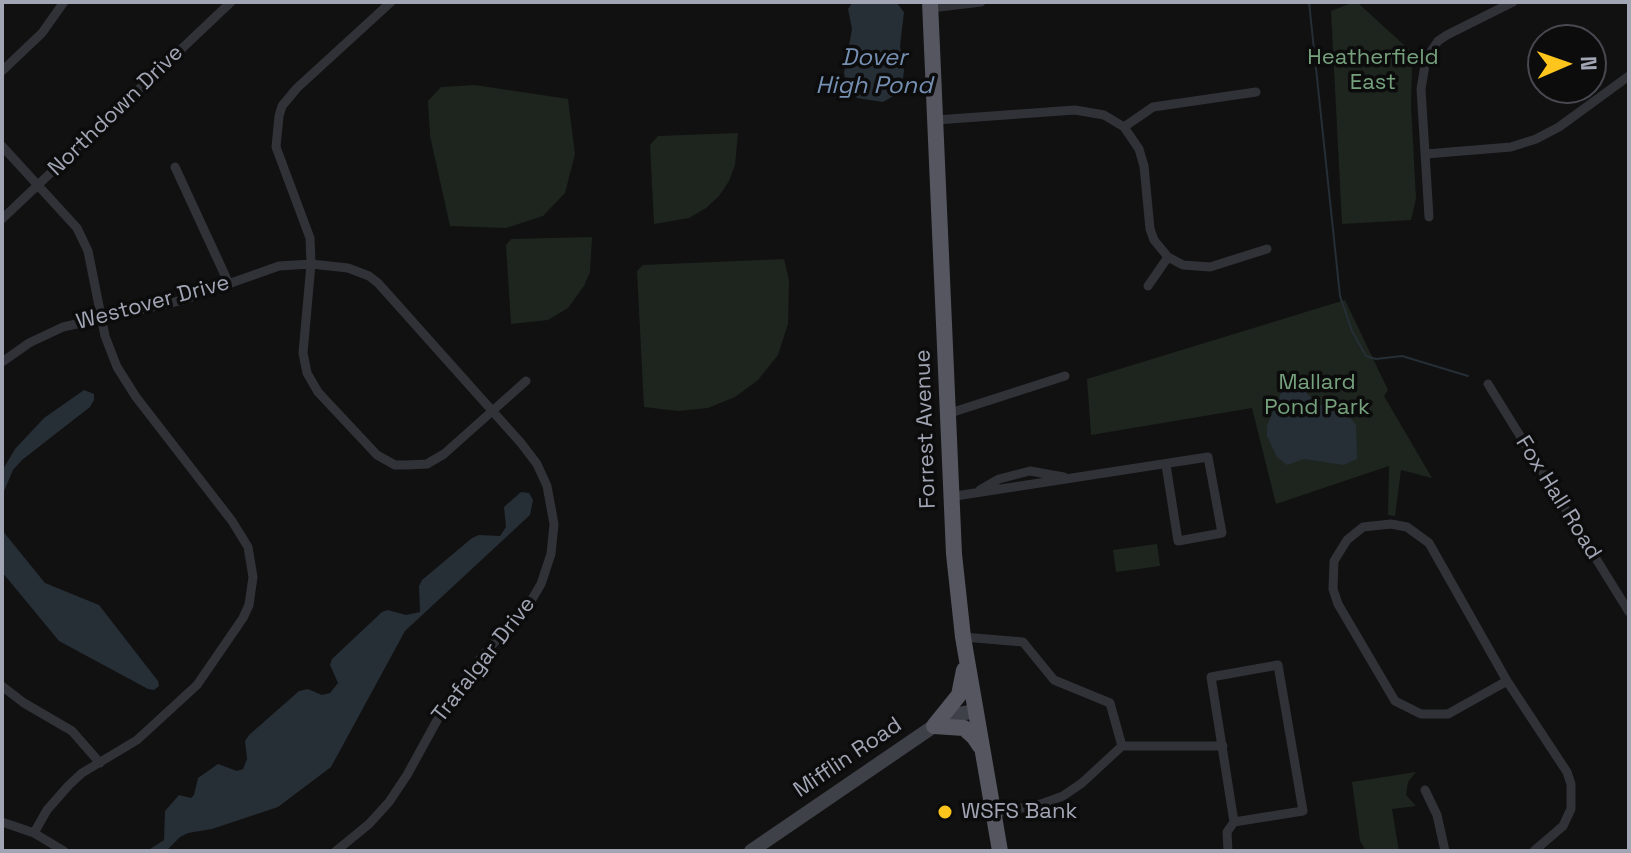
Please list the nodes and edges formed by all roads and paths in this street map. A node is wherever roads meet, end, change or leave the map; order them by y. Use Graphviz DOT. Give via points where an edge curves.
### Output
graph roads {
  1 [pos="64,2"];
  2 [pos="231,2"];
  3 [pos="391,2"];
  4 [pos="981,2"];
  5 [pos="1513,2"];
  6 [pos="930,5"];
  7 [pos="2,71"];
  8 [pos="1629,76"];
  9 [pos="1256,92"];
  10 [pos="936,120"];
  11 [pos="1124,127"];
  12 [pos="2,146"];
  13 [pos="1426,154"];
  14 [pos="175,167"];
  15 [pos="39,185"];
  16 [pos="1429,217"];
  17 [pos="2,219"];
  18 [pos="1267,249"];
  19 [pos="1168,257"];
  20 [pos="311,264"];
  21 [pos="229,284"];
  22 [pos="1148,286"];
  23 [pos="101,318"];
  24 [pos="2,362"];
  25 [pos="1065,376"];
  26 [pos="526,381"];
  27 [pos="1488,384"];
  28 [pos="493,411"];
  29 [pos="947,414"];
  30 [pos="1166,465"];
  31 [pos="949,497"];
  32 [pos="1629,612"];
  33 [pos="964,645"];
  34 [pos="1507,681"];
  35 [pos="2,686"];
  36 [pos="975,711"];
  37 [pos="934,726"];
  38 [pos="1122,746"];
  39 [pos="1223,746"];
  40 [pos="982,751"];
  41 [pos="100,763"];
  42 [pos="1425,790"];
  43 [pos="993,814"];
  44 [pos="2,822"];
  45 [pos="1234,822"];
  46 [pos="34,833"];
  47 [pos="64,851"];
  48 [pos="336,851"];
  49 [pos="751,851"];
  50 [pos="1000,851"];
  51 [pos="1228,851"];
  52 [pos="1445,851"];
  53 [pos="1534,851"];
  1 -- 7 [label="street" via="42,33"];
  2 -- 15 [label="street, Northdown Drive"];
  3 -- 20 [label="street" via="282,106 276,147 307,227"];
  4 -- 6 [label="street"];
  5 -- 13 [label="street" via="1447,35 1426,59"];
  6 -- 10 [label="highway, Forrest Avenue"];
  8 -- 13 [label="street" via="1559,127 1523,144"];
  9 -- 11 [label="street" via="1153,107"];
  10 -- 11 [label="street" via="1075,110 1104,115"];
  10 -- 29 [label="highway, Forrest Avenue"];
  11 -- 19 [label="street" via="1142,158 1150,229"];
  12 -- 15 [label="street"];
  13 -- 16 [label="street"];
  14 -- 21 [label="street"];
  15 -- 17 [label="street, Northdown Drive"];
  15 -- 23 [label="street" via="83,240"];
  18 -- 19 [label="street" via="1210,267 1183,265"];
  19 -- 22 [label="street"];
  20 -- 21 [label="street, Westover Drive" via="279,266"];
  20 -- 28 [label="street, Trafalgar Drive" via="358,271 378,283"];
  20 -- 28 [label="street" via="303,339 307,373 377,455 395,465 427,464"];
  21 -- 23 [label="street, Westover Drive"];
  23 -- 24 [label="street, Westover Drive" via="53,331"];
  23 -- 41 [label="street" via="124,380 240,533 253,577 243,618 197,685 154,727"];
  25 -- 29 [label="street"];
  26 -- 28 [label="street"];
  27 -- 32 [label="street, Fox Hall Road"];
  28 -- 48 [label="street, Trafalgar Drive" via="529,453 547,486 554,524 548,568 528,606 446,704 399,789"];
  29 -- 31 [label="highway, Forrest Avenue"];
  30 -- 30 [label="street" via="1208,457 1222,533 1178,541"];
  30 -- 31 [label="street"];
  31 -- 33 [label="highway, Forrest Avenue"];
  33 -- 36 [label="highway, Forrest Avenue"];
  33 -- 37 [label="highway" via="961,692"];
  33 -- 38 [label="street" via="1023,642 1054,680 1110,703"];
  34 -- 34 [label="street" via="1423,537 1391,524 1363,527 1347,540 1334,561 1333,589 1395,701 1421,714 1448,714"];
  34 -- 53 [label="street" via="1571,784 1571,809 1563,826"];
  35 -- 41 [label="street" via="72,731"];
  36 -- 37 [label="main road, Mifflin Road"];
  36 -- 40 [label="highway, Forrest Avenue"];
  37 -- 40 [label="highway" via="964,728"];
  37 -- 49 [label="main road, Mifflin Road"];
  38 -- 39 [label="street"];
  38 -- 43 [label="street" via="1063,796"];
  39 -- 45 [label="street"];
  39 -- 45 [label="street" via="1211,677 1278,665 1303,811"];
  40 -- 43 [label="highway, Forrest Avenue"];
  41 -- 46 [label="street" via="57,796"];
  42 -- 52 [label="street"];
  43 -- 50 [label="highway, Forrest Avenue"];
  44 -- 46 [label="street"];
  45 -- 51 [label="street" via="1227,832"];
  46 -- 47 [label="street"];
}
